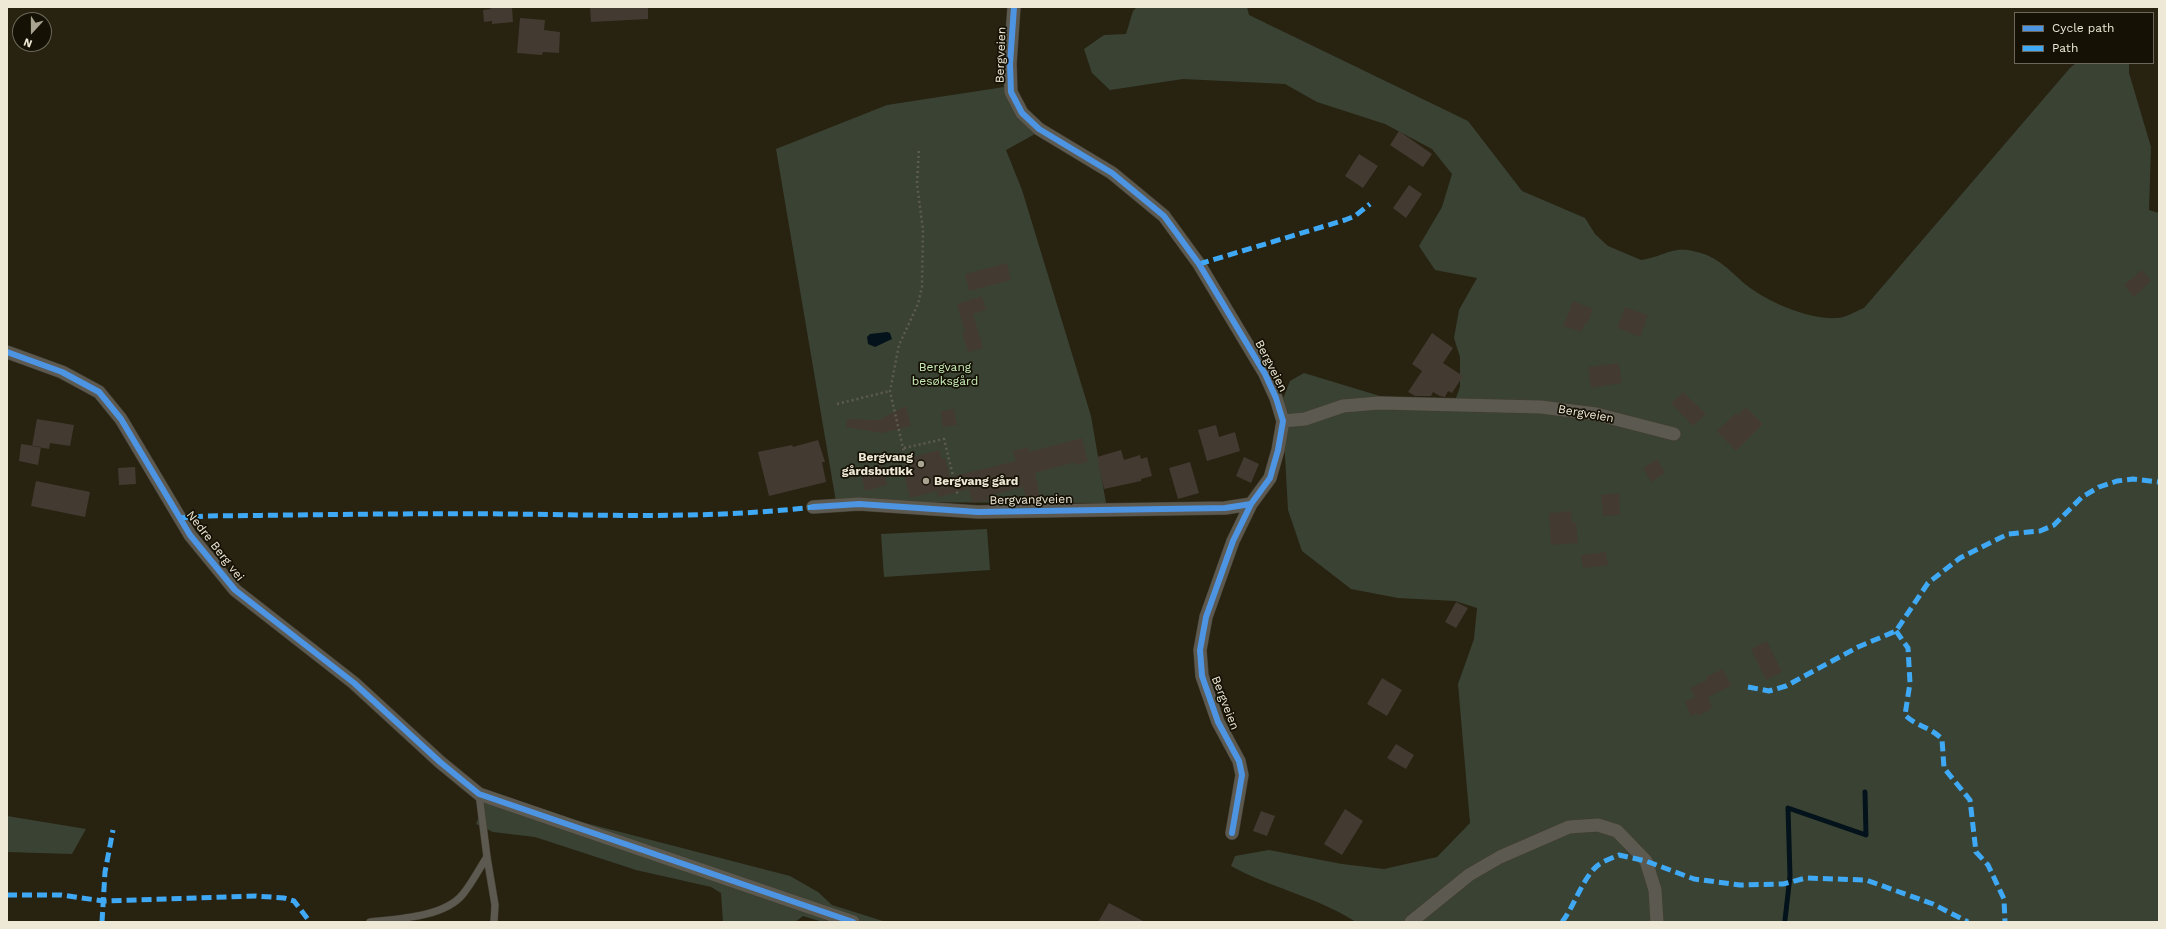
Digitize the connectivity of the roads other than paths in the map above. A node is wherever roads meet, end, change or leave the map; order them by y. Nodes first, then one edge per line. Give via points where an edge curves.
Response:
1 (1014, 7) edge
2 (7, 352) edge
3 (1282, 421) junction
4 (1674, 434) dead end
5 (1251, 504) junction
6 (813, 507) dead end
7 (479, 794) junction
8 (1232, 834) dead end
9 (487, 857) junction
10 (370, 922) edge
11 (494, 922) edge
12 (853, 922) edge
13 (1411, 922) edge
14 (1657, 922) edge

1 - 3 street, Bergveien via 1011,92 1022,113 1039,129 1112,173 1164,216 1199,264 1265,374 1276,398
2 - 7 street, Nedre Berg vei via 62,372 99,392 121,419 190,535 235,590 354,683
3 - 4 street, Bergveien via 1305,419 1344,406 1379,403 1541,406 1596,414
3 - 5 street, Bergveien via 1278,450 1270,478
5 - 6 street, Bergvangveien via 1225,508 960,511 858,504
5 - 8 street, Bergveien via 1233,541 1206,617 1200,650 1202,676 1218,722 1239,761 1242,775
7 - 9 lane
7 - 12 street
9 - 10 lane via 463,895 451,905 436,912
9 - 11 lane via 495,905
13 - 14 street via 1469,875 1500,857 1570,827 1598,825 1617,832 1646,861 1655,890

